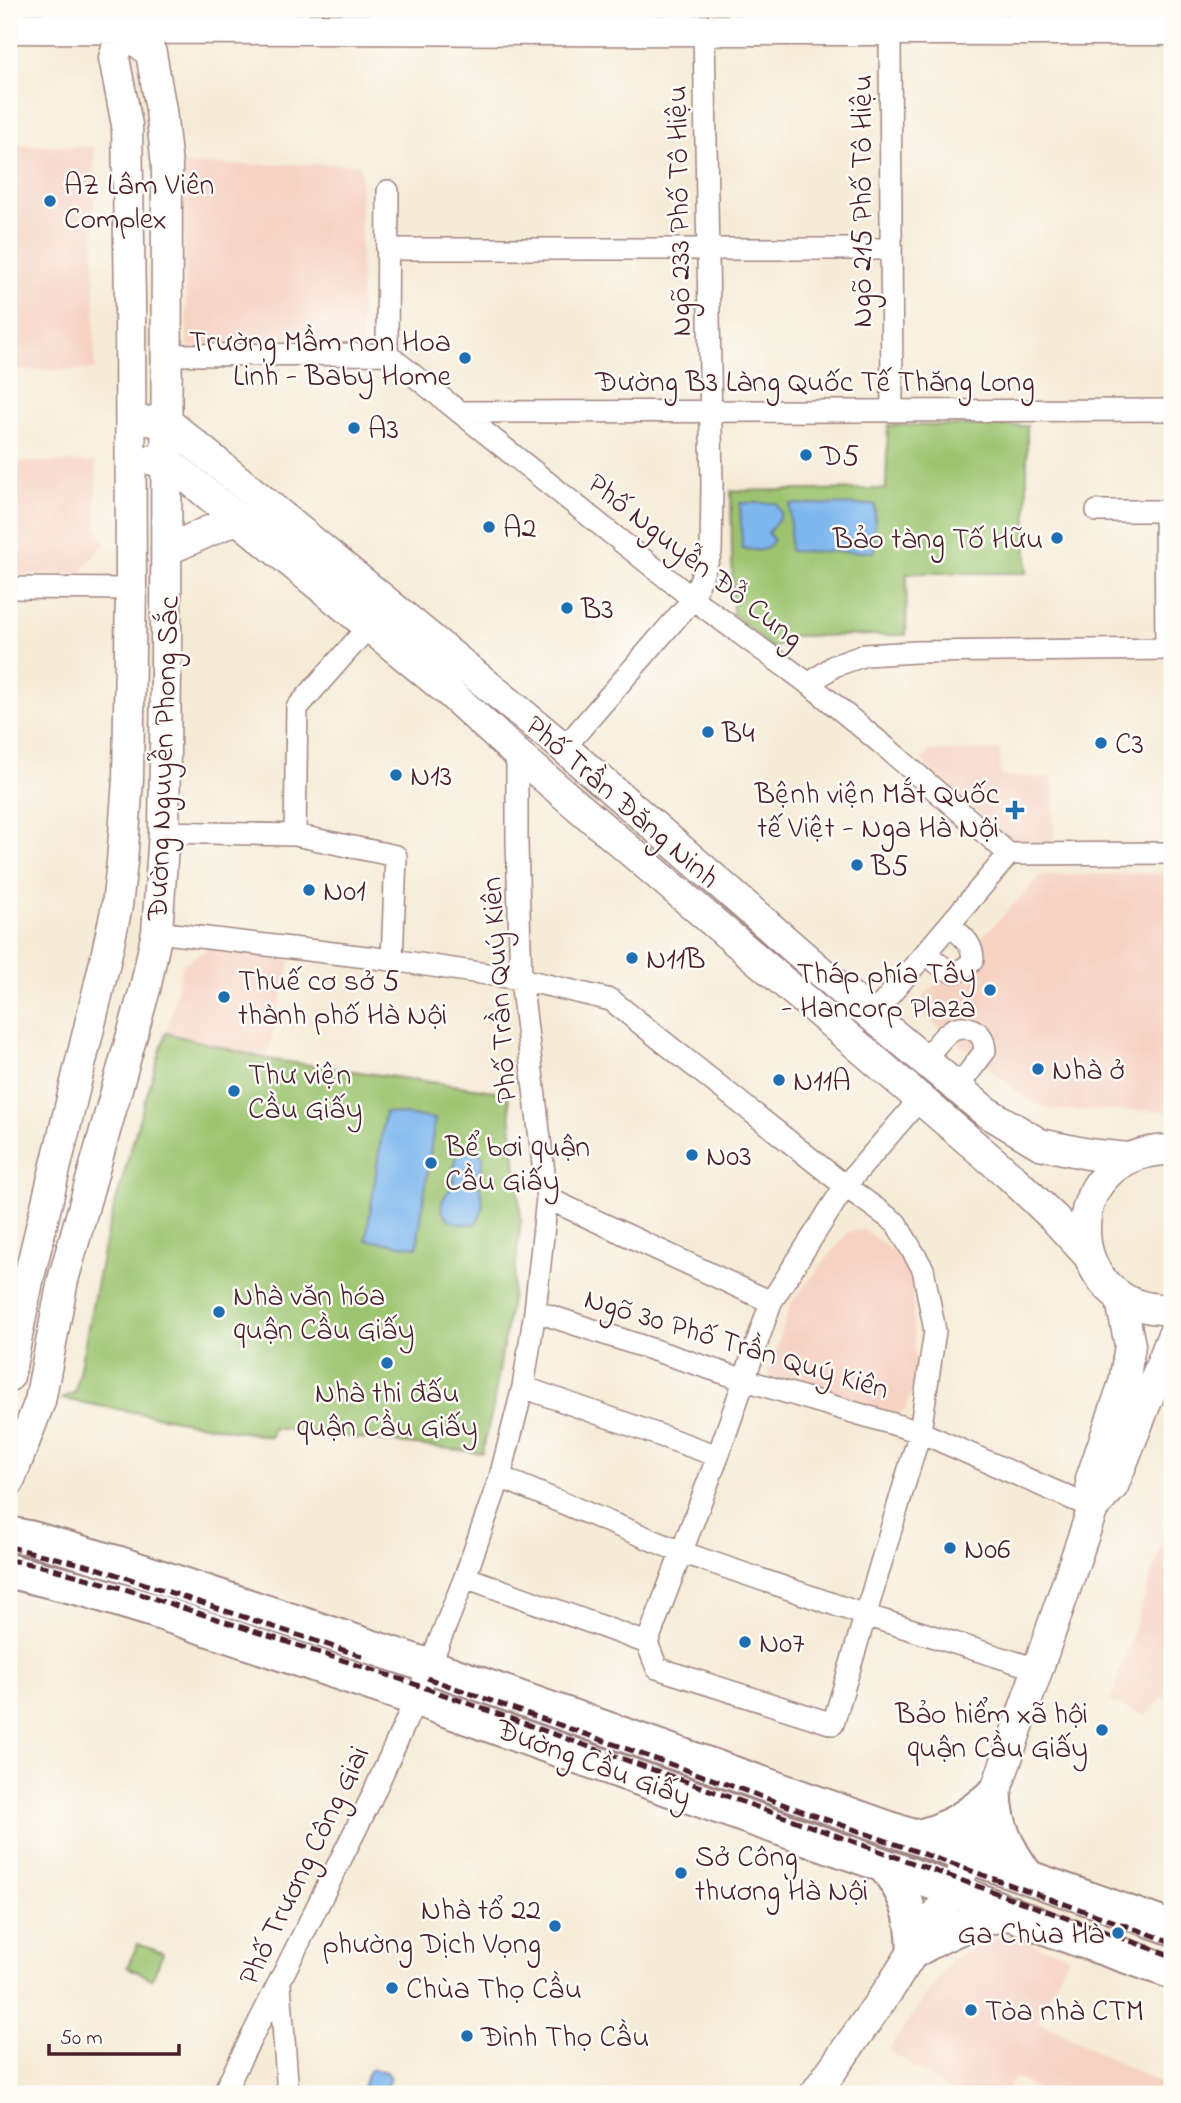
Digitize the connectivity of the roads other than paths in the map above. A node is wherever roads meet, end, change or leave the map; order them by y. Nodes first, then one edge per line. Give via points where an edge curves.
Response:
1 (240, 18) edge
2 (120, 19) edge
3 (496, 19) edge
4 (990, 20) edge
5 (9, 28) edge
6 (705, 30) junction
7 (1172, 30) edge
8 (890, 33) junction
9 (164, 135) junction
10 (128, 137) junction
11 (388, 191) dead end
12 (387, 249) junction
13 (708, 249) junction
14 (891, 249) junction
15 (387, 354) junction
16 (167, 355) junction
17 (1172, 410) edge
18 (892, 411) junction
19 (459, 412) junction
20 (711, 412) junction
21 (130, 421) junction
22 (166, 421) junction
23 (166, 460) junction
24 (131, 461) junction
25 (1097, 511) dead end
26 (238, 518) junction
27 (167, 550) junction
28 (9, 588) edge
29 (131, 589) junction
30 (693, 599) junction
31 (369, 626) junction
32 (1169, 649) edge
33 (469, 670) junction
34 (808, 684) junction
35 (450, 693) junction
36 (564, 748) junction
37 (517, 754) junction
38 (653, 827) junction
39 (164, 832) junction
40 (295, 835) junction
41 (632, 850) junction
42 (1172, 853) edge
43 (1009, 855) junction
44 (950, 925) junction
45 (157, 932) junction
46 (926, 953) junction
47 (391, 960) junction
48 (522, 978) junction
49 (872, 1016) junction
50 (924, 1060) junction
51 (957, 1088) junction
52 (920, 1099) junction
53 (65, 1128) junction
54 (103, 1138) junction
55 (1172, 1150) edge
56 (1128, 1158) junction
57 (845, 1186) junction
58 (547, 1198) junction
59 (1089, 1256) junction
60 (1120, 1296) junction
61 (771, 1302) junction
62 (1172, 1309) edge
63 (535, 1311) junction
64 (1172, 1337) edge
65 (9, 1376) edge
66 (746, 1380) junction
67 (523, 1387) junction
68 (920, 1432) junction
69 (718, 1456) junction
70 (500, 1477) junction
71 (9, 1482) edge
72 (1093, 1508) junction
73 (9, 1534) edge
74 (681, 1552) junction
75 (9, 1572) edge
76 (465, 1577) junction
77 (168, 1578) junction
78 (155, 1611) junction
79 (865, 1615) junction
80 (647, 1643) junction
81 (429, 1666) junction
82 (1037, 1669) junction
83 (416, 1699) junction
84 (995, 1793) junction
85 (914, 1837) junction
86 (971, 1855) junction
87 (884, 1866) junction
88 (1027, 1876) junction
89 (953, 1890) junction
90 (1011, 1913) junction
91 (1172, 1928) edge
92 (914, 1951) junction
93 (1172, 1972) edge
94 (280, 1982) junction
95 (223, 2094) edge
96 (288, 2094) edge
97 (815, 2094) edge

1 - 2 main road
1 - 3 main road
2 - 5 main road
2 - 9 main road, Đường Nguyễn Phong Sắc via 151,53
2 - 10 main road, Đường Nguyễn Phong Sắc via 114,58
3 - 6 main road
4 - 7 main road
4 - 8 main road
6 - 8 main road
6 - 13 street, Ngõ 233 Phố Tô Hiệu
8 - 14 street, Ngõ 215 Phố Tô Hiệu
9 - 10 main road
9 - 16 main road, Đường Nguyễn Phong Sắc
10 - 21 main road, Đường Nguyễn Phong Sắc
11 - 12 street
12 - 13 street
12 - 15 street
13 - 14 street
13 - 20 street, Ngõ 233 Phố Tô Hiệu
14 - 18 street, Ngõ 215 Phố Tô Hiệu
15 - 16 street
15 - 19 street, Phố Nguyễn Đỗ Cung
16 - 22 main road, Đường Nguyễn Phong Sắc
17 - 18 street, Đường B3 Làng Quốc Tế Thăng Long
18 - 20 street, Đường B3 Làng Quốc Tế Thăng Long
19 - 20 street, Đường B3 Làng Quốc Tế Thăng Long
19 - 30 street, Phố Nguyễn Đỗ Cung
20 - 30 street, Ngõ 233 Phố Tô Hiệu via 711,552
21 - 22 main road
21 - 24 main road, Đường Nguyễn Phong Sắc
22 - 23 main road, Đường Nguyễn Phong Sắc
22 - 33 main road, Phố Trần Đăng Ninh
23 - 24 main road
23 - 26 main road, Phố Trần Đăng Ninh
23 - 27 main road, Đường Nguyễn Phong Sắc
24 - 29 main road, Đường Nguyễn Phong Sắc
25 - 32 street via 1166,511
26 - 27 main road
26 - 31 main road, Phố Trần Đăng Ninh
27 - 39 main road, Đường Nguyễn Phong Sắc
28 - 29 street
29 - 53 main road, Đường Nguyễn Phong Sắc via 128,779 117,906
30 - 34 street, Phố Nguyễn Đỗ Cung
30 - 36 street, Ngõ 233 Phố Tô Hiệu
31 - 35 main road, Phố Trần Đăng Ninh
31 - 40 street via 297,708
32 - 34 street via 865,655 834,666
33 - 35 main road
33 - 36 main road, Phố Trần Đăng Ninh
34 - 43 street, Phố Nguyễn Đỗ Cung
35 - 37 main road, Phố Trần Đăng Ninh
36 - 38 main road, Phố Trần Đăng Ninh
37 - 41 main road, Phố Trần Đăng Ninh
37 - 48 street, Phố Trần Quý Kiên
38 - 41 main road
38 - 49 main road, Phố Trần Đăng Ninh
39 - 40 street
39 - 45 main road, Đường Nguyễn Phong Sắc
40 - 47 street via 396,856
41 - 52 main road, Phố Trần Đăng Ninh
42 - 43 street
43 - 44 street
44 - 46 street
44 - 46 street via 973,950 966,969 949,971
45 - 47 street
45 - 54 main road, Đường Nguyễn Phong Sắc
46 - 49 street
47 - 48 street
48 - 57 street via 611,1000
48 - 58 street, Phố Trần Quý Kiên
49 - 50 main road, Phố Trần Đăng Ninh
50 - 51 main road, Phố Trần Đăng Ninh
50 - 51 street via 952,1028 964,1025 978,1031 985,1051
51 - 56 main road, Phố Trần Đăng Ninh via 1040,1144
52 - 57 street
52 - 59 main road, Phố Trần Đăng Ninh via 1020,1185
53 - 54 main road
53 - 65 main road, Đường Nguyễn Phong Sắc
54 - 71 main road, Đường Nguyễn Phong Sắc via 64,1280 40,1401
55 - 56 main road via 1152,1150
56 - 59 main road via 1109,1171 1090,1199 1085,1216
57 - 61 street
57 - 68 street via 896,1223 923,1269 935,1331
58 - 61 street
58 - 63 street, Phố Trần Quý Kiên
59 - 60 main road, Phố Trần Đăng Ninh via 1097,1273
60 - 62 main road via 1149,1308
60 - 72 main road via 1130,1345 1124,1382 1091,1479
61 - 66 street
63 - 66 street, Ngõ 30 Phố Trần Quý Kiên
63 - 67 street, Phố Trần Quý Kiên
64 - 72 main road via 1113,1486
66 - 68 street, Ngõ 30 Phố Trần Quý Kiên
66 - 69 street
67 - 69 street
67 - 70 street, Phố Trần Quý Kiên
68 - 72 street, Ngõ 30 Phố Trần Quý Kiên
68 - 79 street
69 - 74 street
70 - 74 street
70 - 76 street, Phố Trần Quý Kiên
72 - 82 main road
73 - 77 main road, Đường Cầu Giấy
74 - 79 street
74 - 80 street
75 - 78 main road, Đường Cầu Giấy
76 - 80 street
76 - 81 street, Phố Trần Quý Kiên
77 - 78 main road
77 - 81 main road, Đường Cầu Giấy
78 - 83 main road, Đường Cầu Giấy
79 - 80 street via 832,1724 657,1668
79 - 82 street
81 - 83 street, Phố Trương Công Giai
81 - 85 main road, Đường Cầu Giấy
82 - 84 main road
83 - 87 main road, Đường Cầu Giấy
83 - 94 street, Phố Trương Công Giai
84 - 85 main road via 947,1828
84 - 86 main road
84 - 88 main road via 998,1824
85 - 86 main road, Đường Cầu Giấy
86 - 88 main road, Đường Cầu Giấy
86 - 89 main road
87 - 89 main road, Đường Cầu Giấy
87 - 92 main road via 909,1908
88 - 91 main road, Đường Cầu Giấy
89 - 90 main road, Đường Cầu Giấy
89 - 92 main road
90 - 92 main road via 988,1917
90 - 93 main road, Đường Cầu Giấy
92 - 97 main road
94 - 95 street, Phố Trương Công Giai
94 - 96 street

